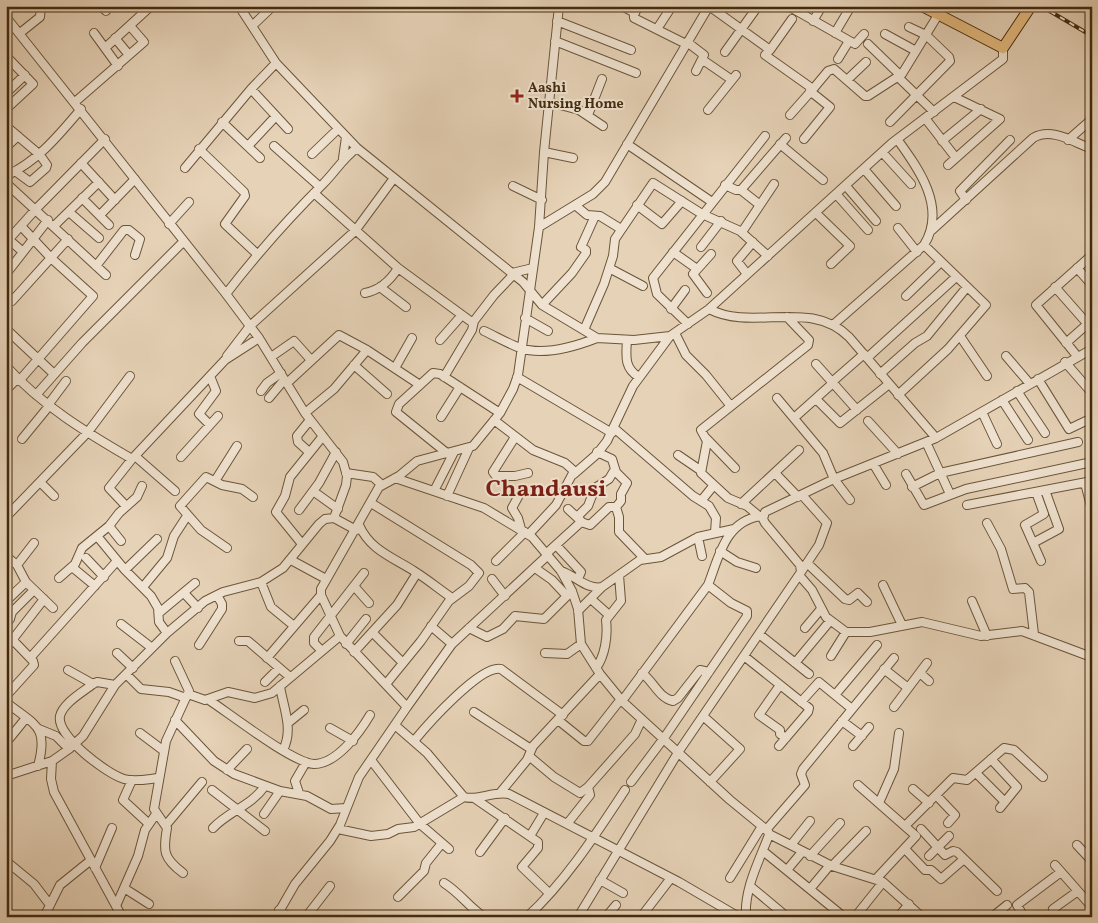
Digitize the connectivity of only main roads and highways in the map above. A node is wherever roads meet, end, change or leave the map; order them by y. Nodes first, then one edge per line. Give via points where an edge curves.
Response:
1 (922, 6) edge
2 (1031, 6) edge

1 - 2 main road via 1003,48

